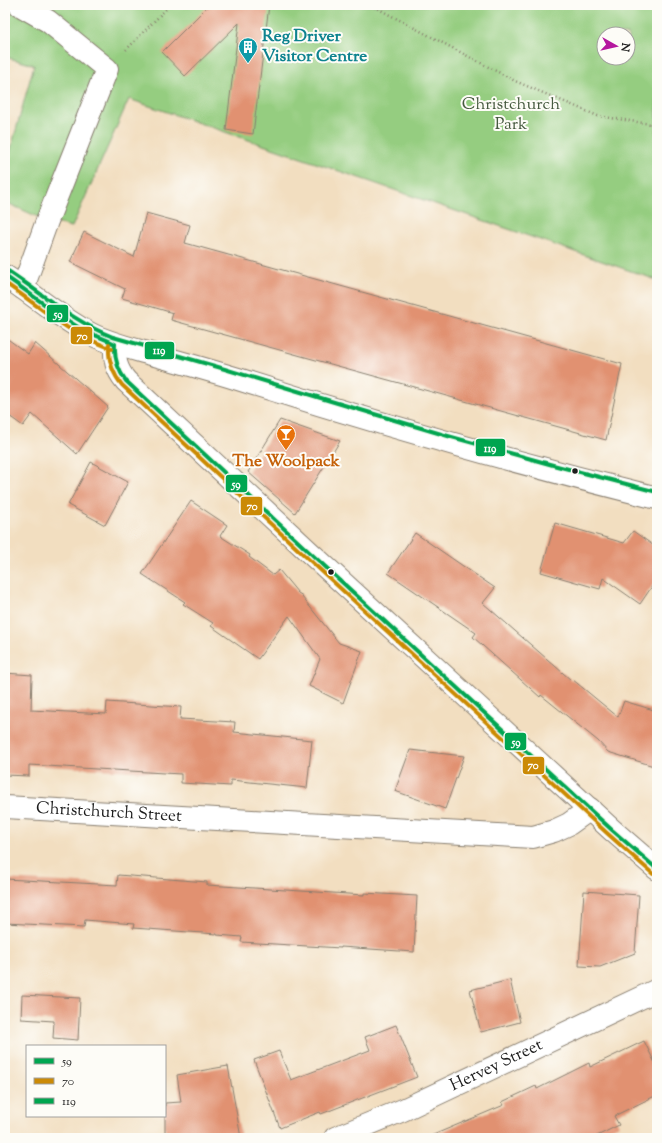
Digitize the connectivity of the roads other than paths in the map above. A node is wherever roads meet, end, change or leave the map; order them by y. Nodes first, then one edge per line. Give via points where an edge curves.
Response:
1 (20, 5) edge
2 (5, 276) edge
3 (23, 288) junction
4 (115, 344) junction
5 (657, 498) edge
6 (5, 807) edge
7 (590, 809) junction
8 (656, 866) edge
9 (657, 990) edge
10 (335, 1138) edge

1 - 3 street via 48,21 107,69
2 - 3 street
3 - 4 street via 89,333
4 - 5 street via 236,378 326,407
4 - 7 street via 116,364 126,381
6 - 7 street, Christchurch Street via 533,837 569,824
7 - 8 street
9 - 10 street, Hervey Street via 402,1110

